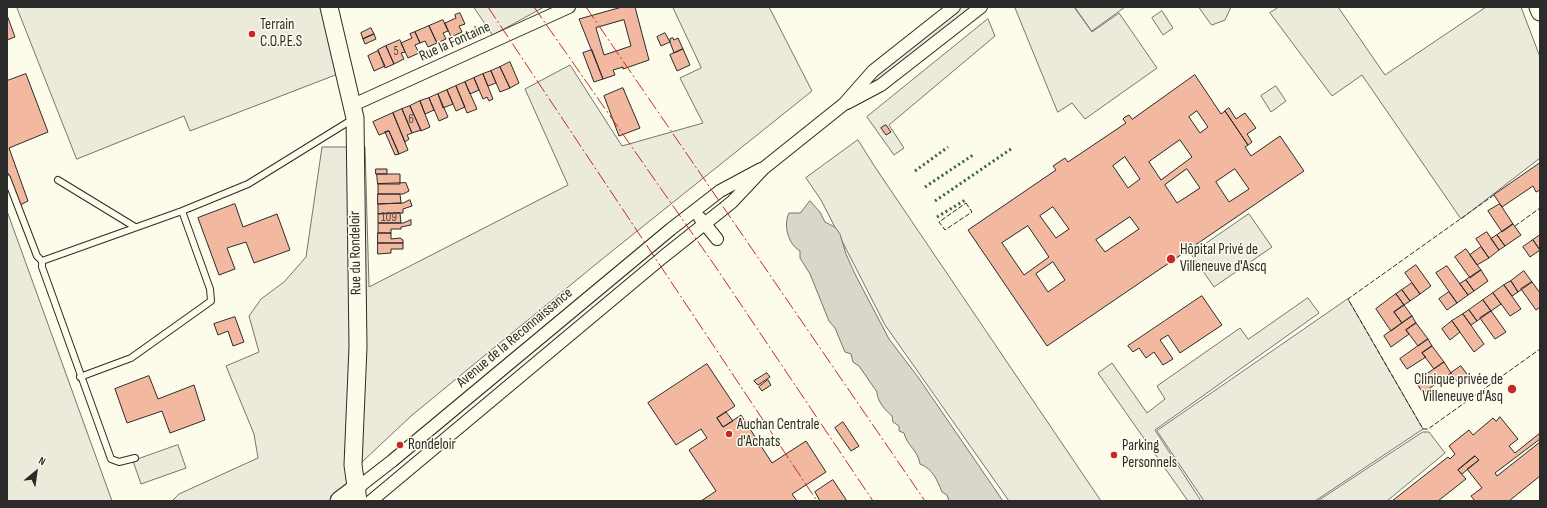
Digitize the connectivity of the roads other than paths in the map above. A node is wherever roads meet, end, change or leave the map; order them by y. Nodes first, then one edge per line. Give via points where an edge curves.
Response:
1 (329, 7) edge
2 (569, 7) edge
3 (954, 7) edge
4 (981, 7) edge
5 (1538, 7) edge
6 (1540, 12) edge
7 (844, 104) junction
8 (354, 112) junction
9 (764, 168) junction
10 (7, 178) edge
11 (58, 180) dead end
12 (182, 211) junction
13 (694, 211) junction
14 (704, 224) junction
15 (135, 227) junction
16 (717, 239) dead end
17 (42, 261) junction
18 (80, 377) junction
19 (135, 458) dead end
20 (357, 495) edge
21 (340, 501) edge
22 (371, 501) edge

1 - 8 street, Rue du Rondeloir
2 - 8 street, Rue la Fontaine
3 - 7 street, Avenue de la Reconnaissance via 873,71
4 - 7 street, Avenue de la Reconnaissance via 881,86
5 - 6 street
7 - 9 street, Avenue de la Reconnaissance
8 - 12 lane via 248,184
8 - 20 street, Rue du Rondeloir via 358,347 353,465
9 - 13 street, Avenue de la Reconnaissance via 731,184
9 - 14 street, Avenue de la Reconnaissance via 742,194
10 - 17 lane via 37,256
11 - 15 lane
12 - 15 lane
12 - 18 lane via 210,289 211,301 131,358
13 - 14 street
13 - 20 street, Avenue de la Reconnaissance via 392,461
14 - 16 street
14 - 22 street, Avenue de la Reconnaissance
15 - 17 lane
17 - 18 lane
18 - 19 lane via 111,459 119,462
20 - 21 main road

